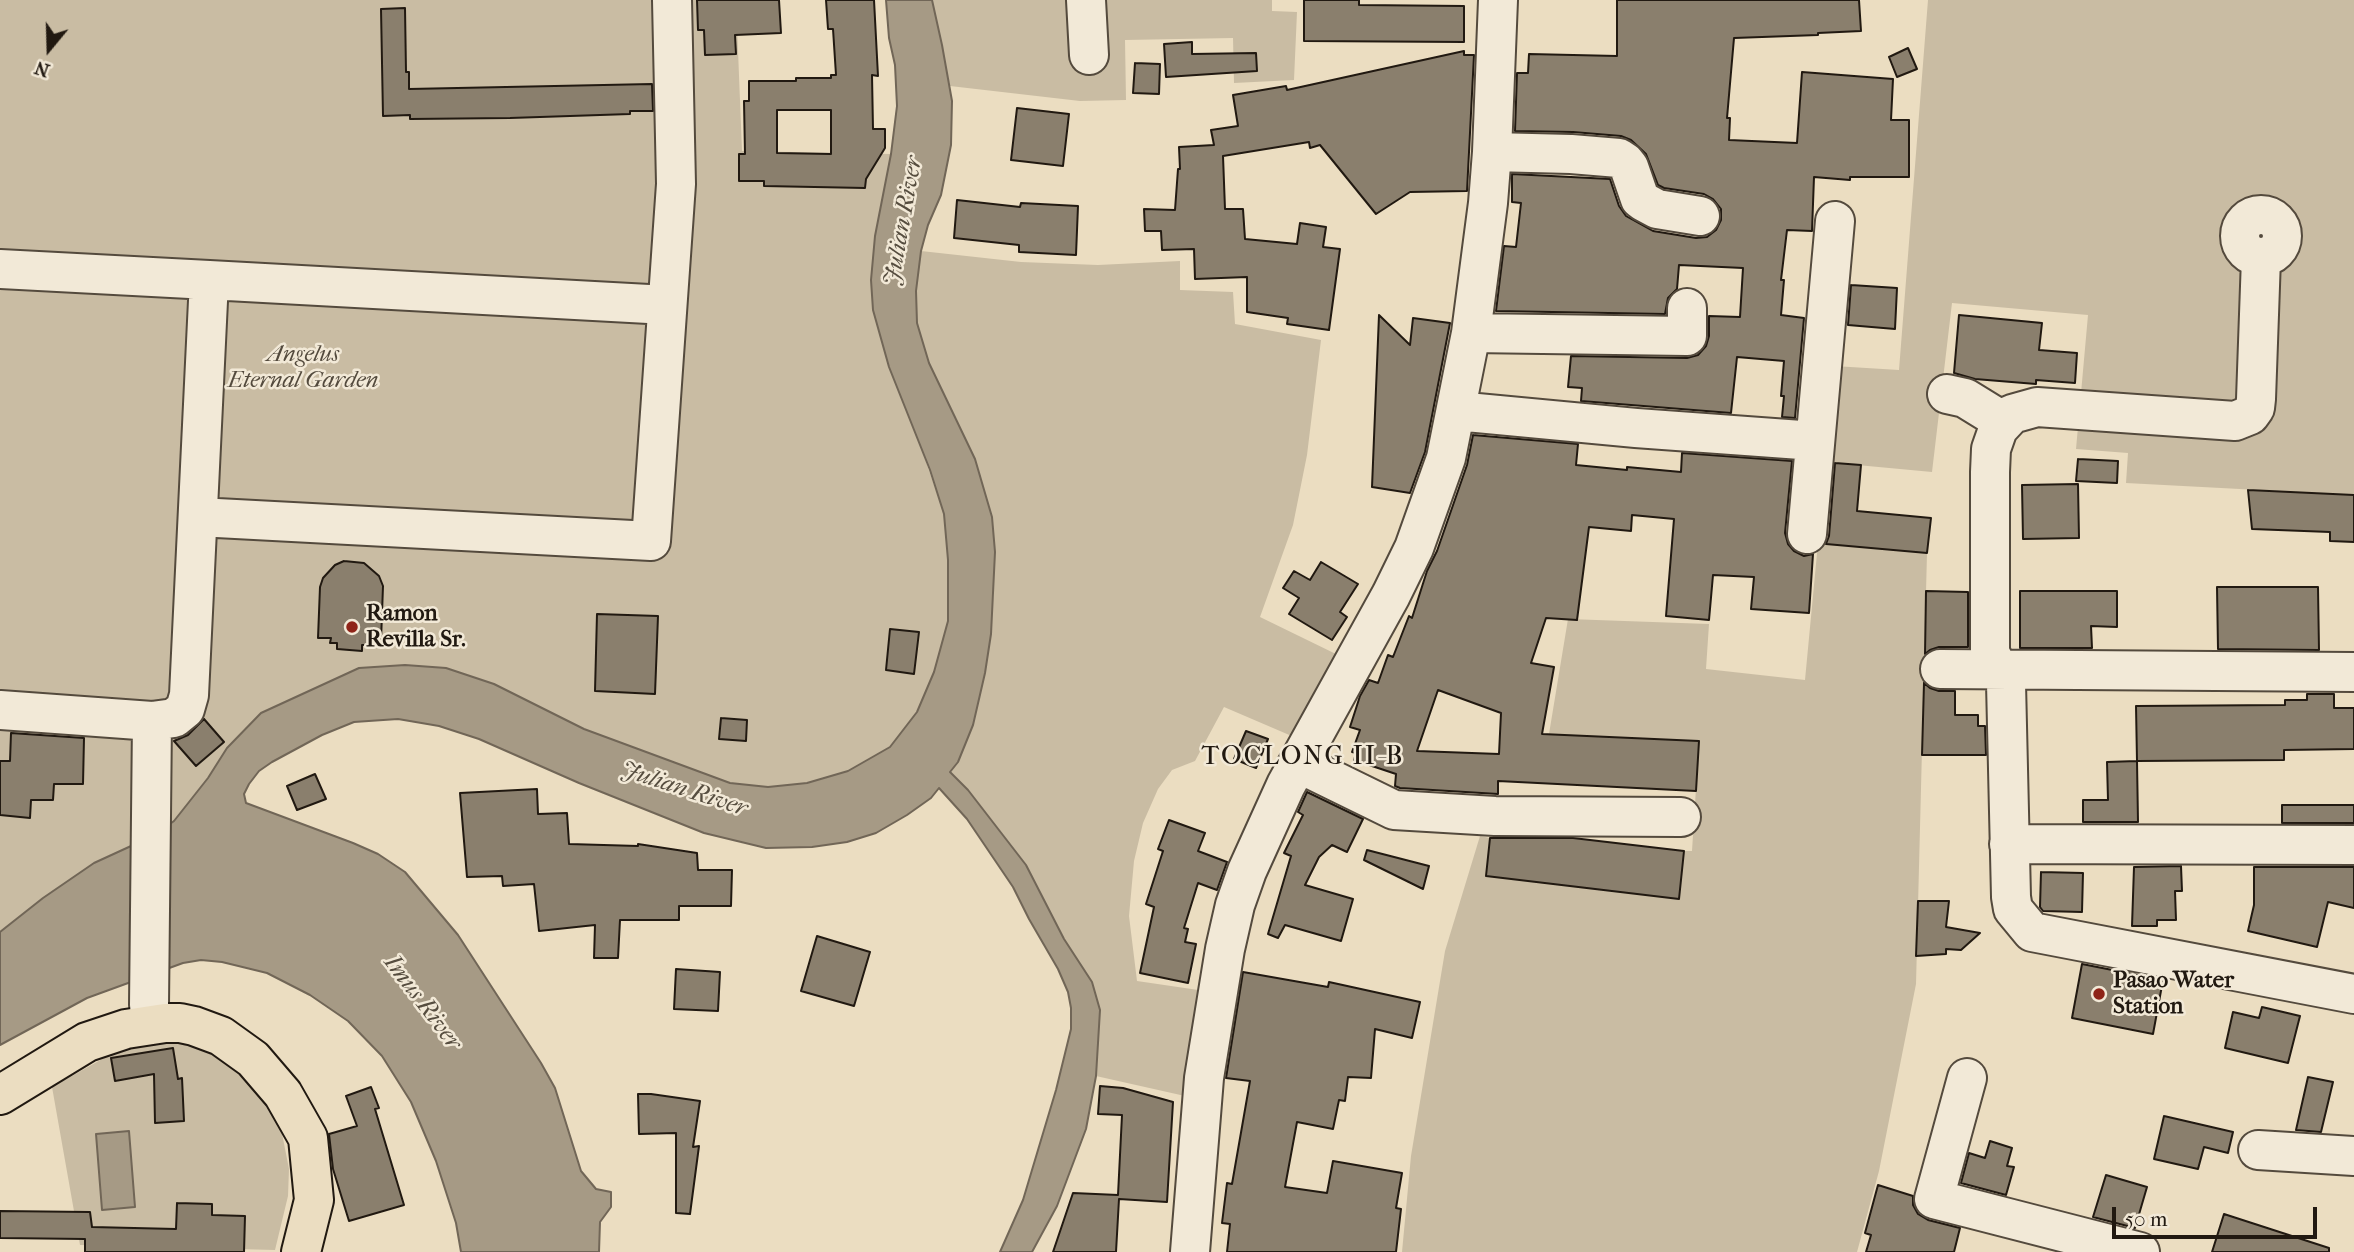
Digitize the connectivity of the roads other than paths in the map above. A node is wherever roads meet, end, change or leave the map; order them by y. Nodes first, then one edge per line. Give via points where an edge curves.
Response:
1 (672, 0) edge
2 (1086, 0) edge
3 (1498, 0) edge
4 (1089, 55) dead end
5 (1492, 152) junction
6 (1700, 216) dead end
7 (1835, 221) dead end
8 (2261, 258) dead end
9 (0, 269) edge
10 (209, 281) junction
11 (667, 305) junction
12 (1687, 308) dead end
13 (1471, 333) junction
14 (1947, 394) dead end
15 (1456, 411) junction
16 (2004, 422) junction
17 (1815, 441) junction
18 (198, 517) junction
19 (1807, 534) dead end
20 (1940, 669) dead end
21 (1996, 669) junction
22 (2354, 672) edge
23 (0, 710) edge
24 (152, 721) junction
25 (1298, 763) junction
26 (1681, 817) dead end
27 (2010, 844) junction
28 (2354, 845) edge
29 (2354, 994) edge
30 (149, 1005) dead end
31 (1967, 1078) dead end
32 (0, 1095) edge
33 (2258, 1150) dead end
34 (2354, 1156) edge
35 (300, 1252) edge
36 (1190, 1252) edge
37 (2140, 1252) edge

1 - 11 street via 677,151
2 - 4 street
3 - 5 street
5 - 6 street via 1619,158 1629,167 1644,202
5 - 13 street
7 - 17 street
8 - 16 street via 2256,399 2250,415 2235,421 2037,407 2012,414
9 - 10 street
10 - 11 street
10 - 18 street
11 - 18 street via 651,541
12 - 13 street via 1687,336
13 - 15 street
14 - 16 street via 1965,398
15 - 17 street
15 - 25 street via 1446,458 1414,548
16 - 21 street via 1991,449 1990,472 1990,653
17 - 19 street
18 - 24 street via 189,695 180,714
20 - 21 street
21 - 22 street
21 - 27 street via 2006,683
23 - 24 street
24 - 30 street
25 - 26 street via 1394,810 1495,816
25 - 36 street via 1247,871 1225,949 1204,1079
27 - 28 street
27 - 29 street via 2013,909 2032,932
31 - 37 street via 1934,1199
32 - 35 main road via 87,1042 126,1029 180,1023 221,1036 253,1059 283,1094 308,1138 314,1200
33 - 34 street

